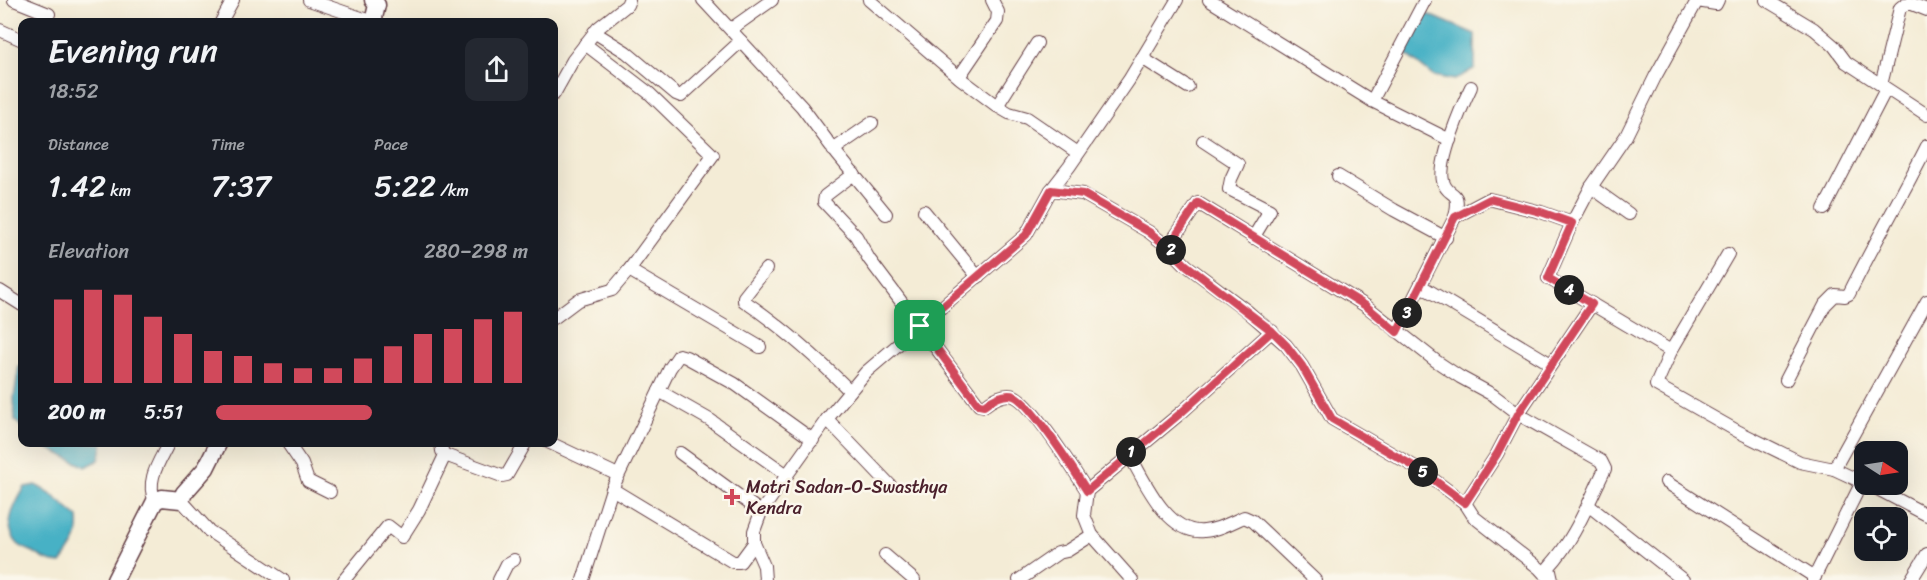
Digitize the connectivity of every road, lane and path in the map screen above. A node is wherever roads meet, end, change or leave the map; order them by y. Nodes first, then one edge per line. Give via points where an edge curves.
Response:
1 (14, 0) edge
2 (233, 0) edge
3 (309, 0) edge
4 (373, 0) edge
5 (629, 0) edge
6 (703, 0) edge
7 (772, 0) edge
8 (869, 0) edge
9 (992, 0) edge
10 (1177, 0) edge
11 (1209, 0) edge
12 (1425, 0) edge
13 (1718, 0) edge
14 (1766, 0) edge
15 (1689, 3) edge
16 (1927, 10) edge
17 (49, 14) dead end
18 (223, 18) edge
19 (361, 18) edge
20 (374, 18) edge
21 (731, 29) junction
22 (0, 30) edge
23 (18, 38) edge
24 (590, 38) junction
25 (741, 41) junction
26 (1037, 43) dead end
27 (1142, 58) junction
28 (959, 77) junction
29 (558, 87) edge
30 (1188, 87) dead end
31 (1471, 87) dead end
32 (1883, 87) junction
33 (1372, 101) junction
34 (997, 106) junction
35 (1927, 115) edge
36 (872, 123) dead end
37 (1450, 140) junction
38 (1203, 141) dead end
39 (1927, 146) edge
40 (833, 150) junction
41 (1078, 153) junction
42 (854, 174) junction
43 (1338, 176) dead end
44 (1591, 187) junction
45 (1051, 190) junction
46 (1824, 208) dead end
47 (924, 211) dead end
48 (886, 214) dead end
49 (1629, 214) dead end
50 (1455, 217) junction
51 (1572, 223) junction
52 (1253, 238) junction
53 (1446, 238) junction
54 (1168, 247) junction
55 (1728, 254) dead end
56 (766, 269) dead end
57 (629, 270) junction
58 (978, 277) junction
59 (1421, 286) junction
60 (0, 291) edge
61 (1927, 301) edge
62 (18, 302) edge
63 (1592, 304) junction
64 (558, 315) edge
65 (920, 326) junction
66 (1272, 331) junction
67 (1397, 332) junction
68 (760, 347) dead end
69 (1671, 351) junction
70 (1551, 364) junction
71 (1786, 380) dead end
72 (850, 391) junction
73 (659, 392) junction
74 (1518, 414) junction
75 (827, 418) junction
76 (813, 440) junction
77 (167, 447) edge
78 (216, 447) edge
79 (290, 447) edge
80 (442, 447) edge
81 (523, 447) edge
82 (558, 447) edge
83 (680, 453) dead end
84 (1129, 454) junction
85 (445, 455) junction
86 (1834, 469) junction
87 (618, 475) junction
88 (787, 475) junction
89 (1854, 478) edge
90 (1666, 482) dead end
91 (890, 485) dead end
92 (612, 489) junction
93 (1087, 491) junction
94 (330, 492) dead end
95 (1859, 495) edge
96 (1888, 495) edge
97 (155, 501) junction
98 (181, 501) junction
99 (1465, 503) junction
100 (1588, 505) junction
101 (761, 512) junction
102 (1927, 515) edge
103 (1092, 535) junction
104 (754, 543) junction
105 (1927, 554) edge
106 (885, 555) dead end
107 (514, 560) dead end
108 (1814, 578) edge
109 (115, 580) edge
110 (283, 580) edge
111 (344, 580) edge
112 (499, 580) edge
113 (583, 580) edge
114 (765, 580) edge
115 (914, 580) edge
116 (1019, 580) edge
117 (1132, 580) edge
118 (1316, 580) edge
119 (1551, 580) edge
120 (1683, 580) edge
121 (1911, 580) edge

1 - 17 street
2 - 18 street
3 - 19 street
4 - 20 street via 377,5
5 - 24 street
6 - 21 street
7 - 21 street
8 - 28 street
9 - 28 street via 998,12 997,21
10 - 27 street
11 - 33 street
12 - 33 street
13 - 15 street via 1716,4
14 - 32 street via 1814,29 1846,62
15 - 44 street via 1626,136
16 - 32 street via 1911,4 1899,8
21 - 25 street
22 - 23 street
24 - 25 street via 626,52 681,96
24 - 29 street
24 - 57 street via 713,155
25 - 40 street via 802,107
26 - 34 street
27 - 30 street
27 - 41 street
28 - 34 street
31 - 37 street
32 - 35 street
32 - 46 street
33 - 37 street
34 - 41 street via 1027,118
36 - 40 street
37 - 50 street via 1443,181 1457,198
38 - 52 street via 1238,164 1229,189 1270,210
39 - 71 street via 1849,294 1835,296 1825,305
40 - 42 street
41 - 45 street
42 - 48 street
42 - 65 street via 825,196 824,202 856,236
43 - 53 street
44 - 49 street
44 - 51 street
45 - 54 street via 1083,194
45 - 58 street via 1026,235
47 - 58 street
50 - 51 street via 1490,199
50 - 53 street
51 - 63 street via 1548,278
52 - 54 street via 1198,203
52 - 67 street via 1366,306
53 - 59 street
54 - 66 street
55 - 69 street
56 - 72 street via 744,301 781,327
57 - 64 street via 612,290 578,300
57 - 68 street
58 - 65 street
59 - 67 street
59 - 70 street
60 - 62 street
61 - 86 street
63 - 69 street
63 - 70 street
65 - 72 street via 866,372
65 - 93 street via 979,405 1012,395 1021,401
66 - 84 street
66 - 99 street via 1302,366 1332,419 1422,471
67 - 74 street
69 - 86 street via 1656,385 1763,445 1800,462
70 - 74 street
72 - 75 street
73 - 76 street via 670,368 682,355 735,384
73 - 87 street
73 - 88 street via 710,420
74 - 99 street
74 - 100 street via 1601,461 1605,469
75 - 76 street
75 - 91 street
76 - 88 street
77 - 97 street via 150,486
78 - 98 street
79 - 94 street via 308,482
80 - 85 street
81 - 85 street via 507,475 502,476
82 - 87 street
83 - 101 street
84 - 93 street
84 - 118 street via 1160,506 1183,528 1219,528 1244,517
85 - 111 street via 402,537 388,526
86 - 89 street
87 - 92 street
88 - 101 street
90 - 108 street
92 - 104 street via 733,562 740,562
92 - 113 street
93 - 103 street via 1084,515
95 - 108 street
96 - 102 street
97 - 98 street
97 - 109 street
98 - 110 street via 209,531
99 - 119 street via 1474,517
100 - 119 street via 1549,567
100 - 120 street
101 - 104 street
103 - 116 street
103 - 117 street
104 - 114 street via 764,566
105 - 121 street
106 - 115 street
107 - 112 street via 507,564

